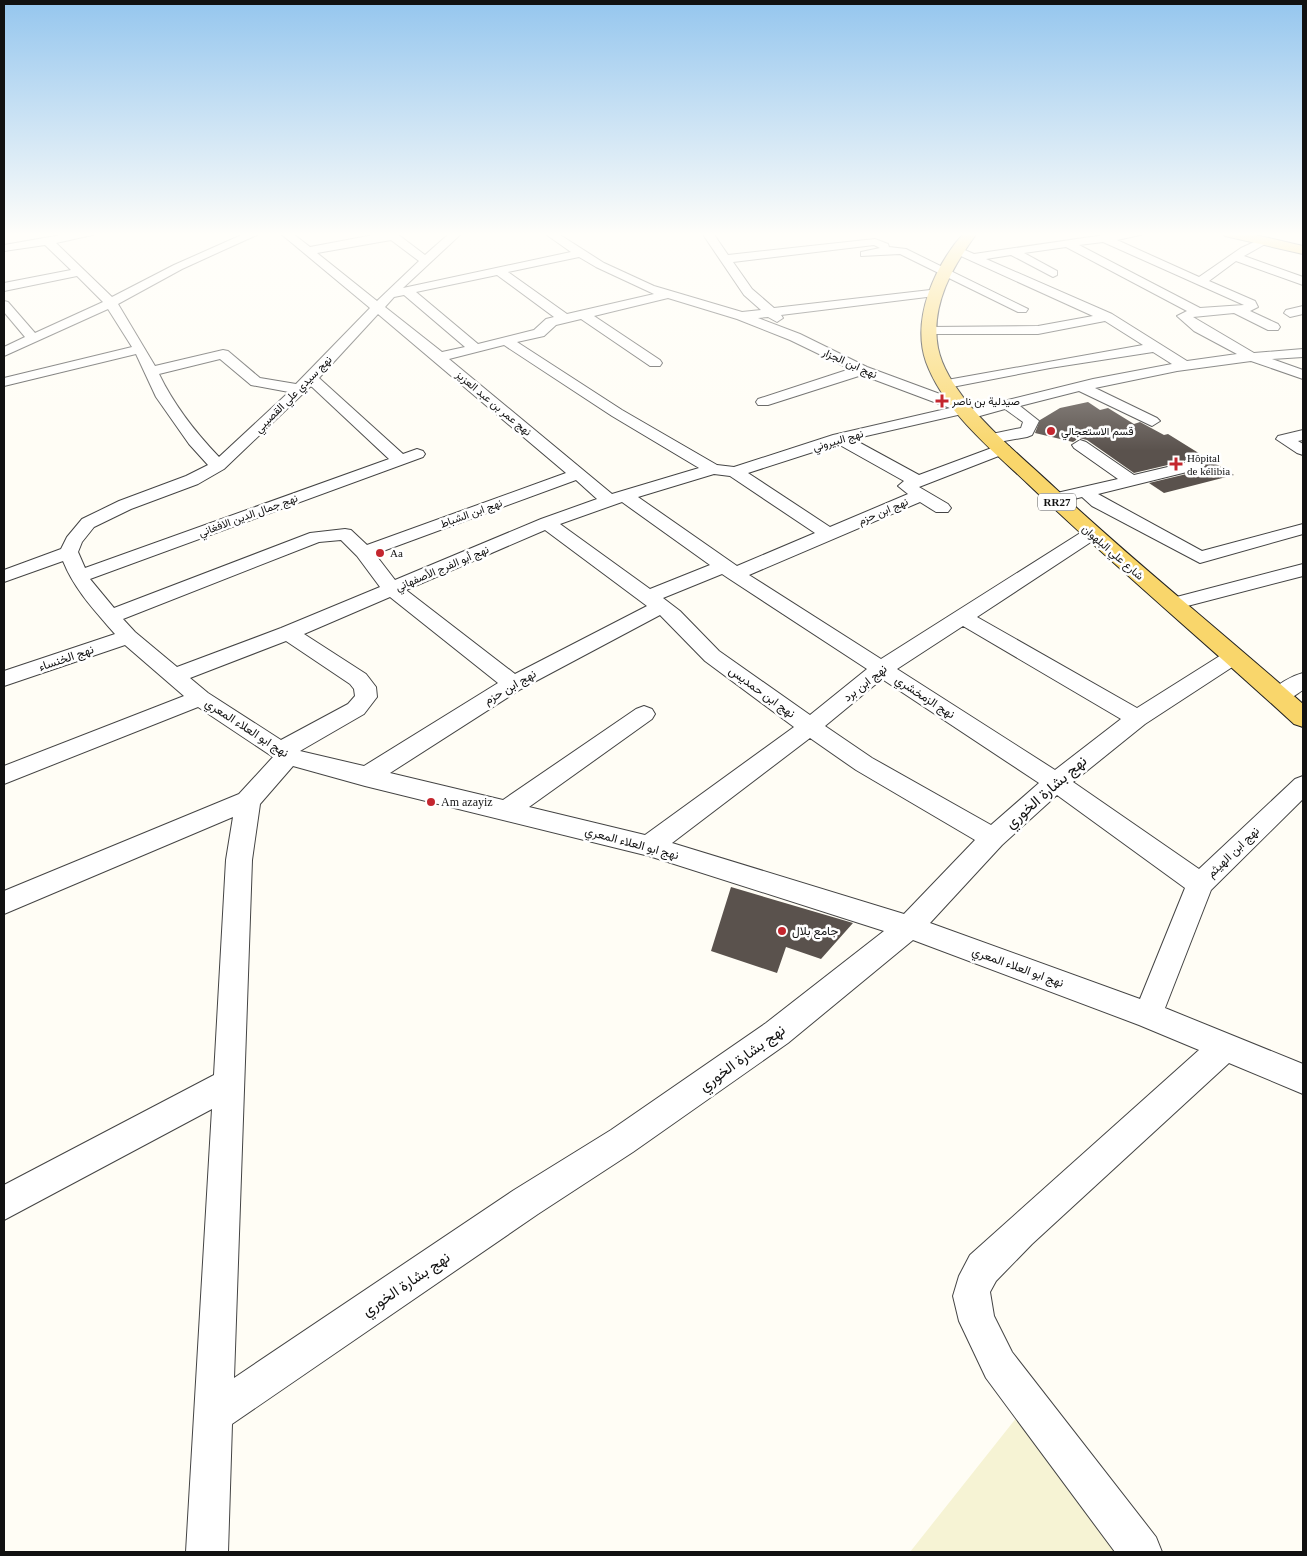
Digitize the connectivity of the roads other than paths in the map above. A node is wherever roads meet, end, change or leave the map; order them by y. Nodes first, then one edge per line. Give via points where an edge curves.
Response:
1 (4, 305) edge
2 (105, 306) edge
3 (113, 306) edge
4 (374, 306) edge
5 (379, 306) edge
6 (424, 306) edge
7 (547, 306) edge
8 (622, 306) edge
9 (704, 306) edge
10 (764, 306) edge
11 (817, 306) edge
12 (933, 306) edge
13 (1015, 306) edge
14 (1082, 306) edge
15 (1186, 306) edge
16 (1252, 306) edge
17 (377, 308) junction
18 (1022, 309) dead end
19 (1237, 310) junction
20 (771, 311) junction
21 (1198, 312) junction
22 (584, 315) junction
23 (742, 316) junction
24 (1107, 317) junction
25 (565, 319) junction
26 (1273, 327) dead end
27 (930, 331) junction
28 (33, 338) junction
29 (795, 338) junction
30 (506, 341) junction
31 (1157, 347) junction
32 (475, 348) junction
33 (140, 349) junction
34 (4, 352) edge
35 (1303, 352) edge
36 (1250, 356) junction
37 (439, 357) junction
38 (656, 363) dead end
39 (1185, 366) junction
40 (862, 370) junction
41 (152, 371) junction
42 (1303, 375) edge
43 (4, 382) edge
44 (306, 384) junction
45 (947, 384) junction
46 (1082, 387) junction
47 (1045, 394) junction
48 (763, 402) dead end
49 (1060, 403) dead end
50 (1008, 404) junction
51 (965, 410) junction
52 (1152, 421) dead end
53 (1303, 435) edge
54 (839, 438) junction
55 (998, 444) junction
56 (1080, 445) dead end
57 (1303, 450) edge
58 (417, 454) dead end
59 (400, 460) junction
60 (218, 466) junction
61 (1193, 466) dead end
62 (713, 470) junction
63 (735, 472) junction
64 (578, 474) junction
65 (1132, 481) junction
66 (919, 488) junction
67 (1086, 492) junction
68 (617, 497) junction
69 (1054, 498) junction
70 (942, 508) dead end
71 (547, 523) junction
72 (1303, 529) edge
73 (828, 534) junction
74 (1091, 534) junction
75 (69, 552) junction
76 (364, 552) junction
77 (730, 570) junction
78 (1303, 570) edge
79 (4, 576) edge
80 (79, 577) junction
81 (392, 589) junction
82 (654, 602) junction
83 (1172, 604) junction
84 (961, 616) junction
85 (110, 617) junction
86 (288, 633) junction
87 (128, 637) junction
88 (1233, 657) junction
89 (881, 669) junction
90 (174, 676) junction
91 (4, 679) edge
92 (1303, 680) edge
93 (513, 684) junction
94 (1278, 696) junction
95 (200, 698) junction
96 (644, 714) dead end
97 (1137, 718) junction
98 (1303, 718) edge
99 (810, 727) junction
100 (284, 754) junction
101 (4, 775) edge
102 (365, 776) junction
103 (1056, 782) junction
104 (1303, 785) edge
105 (248, 801) junction
106 (505, 811) junction
107 (993, 838) junction
108 (649, 846) junction
109 (1200, 884) junction
110 (4, 903) edge
111 (909, 927) junction
112 (1148, 1015) junction
113 (1224, 1047) junction
114 (1303, 1079) edge
115 (228, 1084) junction
116 (4, 1203) edge
117 (214, 1414) junction
118 (207, 1552) edge
119 (1141, 1552) edge

1 - 28 street
2 - 28 street
3 - 33 street
4 - 17 street, نهج عمر بن عبد العزيز
5 - 17 street, نهج سيدي علي القصيبي
6 - 32 street
7 - 25 street
8 - 22 street
9 - 23 street, نهج ابن الجزار
10 - 20 street
11 - 20 street
12 - 27 main road, شارع علي البلهوان / RR27
13 - 18 street
14 - 24 street
15 - 21 street
16 - 19 street
17 - 37 street, نهج عمر بن عبد العزيز
17 - 44 street, نهج سيدي علي القصيبي
19 - 21 street
19 - 26 street
20 - 23 street
20 - 29 street
21 - 36 street via 1183,316
22 - 25 street
22 - 38 street
23 - 29 street, نهج ابن الجزار
24 - 27 street via 1038,330
24 - 31 street
25 - 30 street via 548,324 539,333
27 - 45 main road, شارع علي البلهوان / RR27 via 933,361
28 - 34 street
29 - 40 street, نهج ابن الجزار
30 - 32 street
30 - 62 street
31 - 39 street
31 - 45 street
32 - 37 street
33 - 41 street
33 - 43 street
35 - 36 street, نهج البيروني
36 - 39 street, نهج البيروني
36 - 42 street
37 - 64 street, نهج عمر بن عبد العزيز
39 - 46 street, نهج البيروني
40 - 48 street
40 - 51 street, نهج ابن الجزار
41 - 44 street via 224,355 256,382
41 - 60 street via 171,409
44 - 59 street
44 - 60 street, نهج سيدي علي القصيبي
45 - 51 main road, شارع علي البلهوان / RR27
46 - 47 street, نهج البيروني
46 - 52 street
47 - 49 street
47 - 50 street, نهج البيروني
50 - 51 street, نهج البيروني
50 - 55 street, نهج ابن حزم via 1031,421 1027,432
51 - 54 street, نهج البيروني
51 - 55 main road, شارع علي البلهوان / RR27
53 - 57 street via 1284,439
54 - 63 street, نهج البيروني
54 - 66 street
55 - 66 street, نهج ابن حزم
55 - 69 main road, شارع علي البلهوان / RR27
56 - 65 street
58 - 59 street, نهج جمال الدين الافغاني
59 - 80 street, نهج جمال الدين الافغاني
60 - 75 street, نهج سيدي علي القصيبي via 192,480 103,514 79,531
61 - 65 street
62 - 63 street, نهج البيروني
62 - 68 street, نهج أبو الفرج الأصفهاني
63 - 73 street
64 - 68 street, نهج عمر بن عبد العزيز
64 - 76 street, نهج ابن الشباط
65 - 67 street
66 - 70 street, نهج ابن حزم
66 - 73 street, نهج ابن حزم
67 - 69 street
67 - 72 street via 1098,502 1200,557
68 - 71 street, نهج أبو الفرج الأصفهاني
68 - 77 street, نهج الزمخشري
69 - 74 main road, شارع علي البلهوان / RR27
71 - 81 street, نهج أبو الفرج الأصفهاني
71 - 82 street, نهج ابن حمديس
73 - 77 street, نهج ابن حزم
74 - 83 main road, شارع علي البلهوان / RR27
74 - 84 street, نهج ابن برد
75 - 79 street
75 - 80 street, نهج ابو العلاء المعري
76 - 81 street
76 - 85 street via 345,534 316,536
77 - 82 street, نهج ابن حزم
77 - 89 street, نهج الزمخشري
78 - 83 street
80 - 85 street, نهج ابو العلاء المعري
81 - 86 street, نهج أبو الفرج الأصفهاني
81 - 93 street
82 - 93 street, نهج ابن حزم
82 - 99 street, نهج ابن حمديس via 684,625 712,656
83 - 88 main road, شارع علي البلهوان / RR27
84 - 89 street, نهج ابن برد
84 - 97 street
85 - 87 street, نهج ابو العلاء المعري
86 - 90 street, نهج أبو الفرج الأصفهاني
86 - 100 street via 358,679 366,697 356,709
87 - 90 street, نهج ابو العلاء المعري
87 - 91 street, نهج الخنساء
88 - 94 main road, شارع علي البلهوان / RR27
88 - 97 street, نهج بشارة الخوري
89 - 99 street, نهج ابن برد
89 - 103 street, نهج الزمخشري
90 - 95 street, نهج ابو العلاء المعري
92 - 94 street
93 - 102 street, نهج ابن حزم
94 - 98 main road, شارع علي البلهوان / RR27
95 - 100 street, نهج ابو العلاء المعري
95 - 101 street
96 - 106 street
97 - 103 street, نهج بشارة الخوري
99 - 107 street, نهج ابن حمديس via 864,764
99 - 108 street, نهج ابن برد
100 - 102 street, نهج ابو العلاء المعري
100 - 105 street
102 - 106 street, نهج ابو العلاء المعري
103 - 107 street, نهج بشارة الخوري
103 - 109 street, نهج الزمخشري
104 - 109 street, نهج ابن الهيثم
105 - 110 street
105 - 115 street via 239,860
106 - 108 street, نهج ابو العلاء المعري
107 - 111 street, نهج بشارة الخوري
108 - 111 street, نهج ابو العلاء المعري
109 - 112 street, نهج ابن الهيثم
111 - 112 street, نهج ابو العلاء المعري
111 - 117 street, نهج بشارة الخوري via 777,1033 720,1074
112 - 113 street, نهج ابو العلاء المعري
113 - 114 street, نهج ابو العلاء المعري
113 - 119 street via 1020,1232 983,1268 972,1288 977,1321 999,1365
115 - 116 street
115 - 117 street
117 - 118 street

